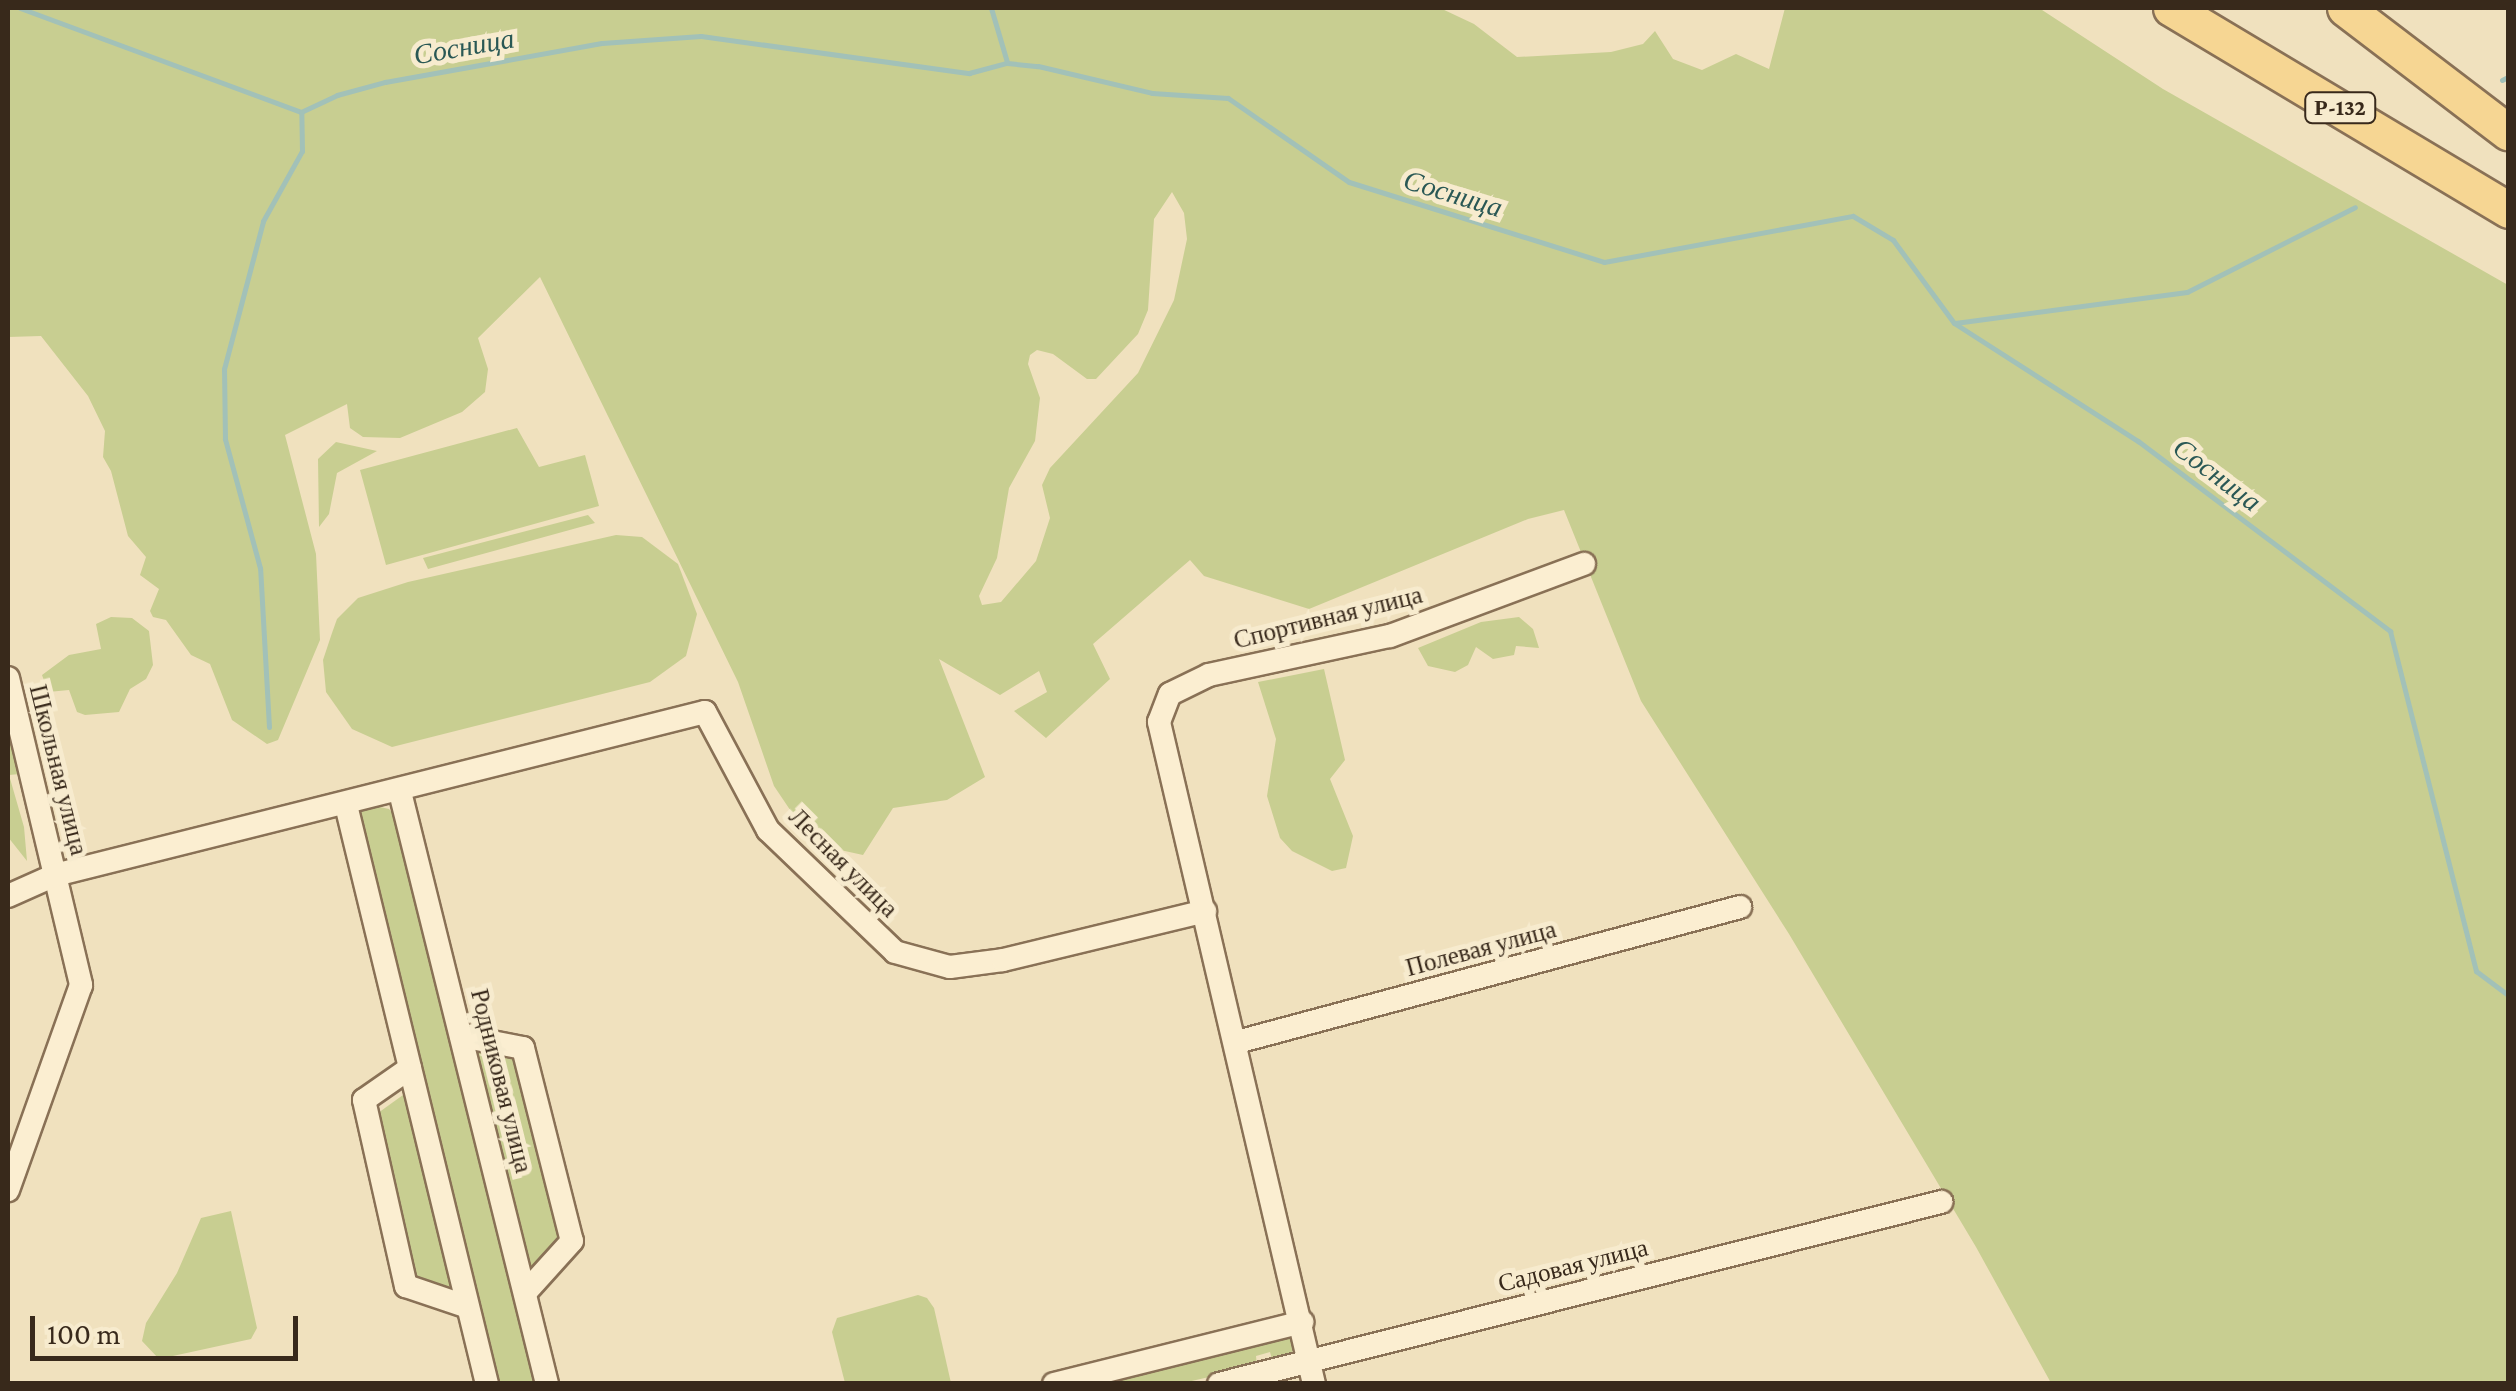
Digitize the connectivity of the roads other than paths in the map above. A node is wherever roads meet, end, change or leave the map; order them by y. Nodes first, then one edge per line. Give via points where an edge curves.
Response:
1 (2171, 8) edge
2 (2345, 8) edge
3 (2508, 132) edge
4 (2508, 210) edge
5 (1584, 564) dead end
6 (8, 678) edge
7 (400, 792) junction
8 (346, 805) junction
9 (55, 875) junction
10 (8, 896) edge
11 (1740, 907) dead end
12 (1205, 912) junction
13 (462, 1036) junction
14 (1237, 1042) junction
15 (410, 1068) junction
16 (8, 1190) edge
17 (1941, 1202) dead end
18 (525, 1293) junction
19 (468, 1307) junction
20 (1302, 1322) junction
21 (1312, 1372) edge
22 (487, 1384) edge
23 (548, 1384) edge
24 (1054, 1384) edge
25 (1220, 1384) edge

1 - 4 main road, Р-132
2 - 3 main road
5 - 12 street, Спортивная улица via 1390,636 1209,675 1170,694 1159,722
6 - 9 street, Школьная улица
7 - 8 street, Лесная улица
7 - 12 street, Лесная улица via 705,712 768,830 895,952 950,967
7 - 13 street, Родниковая улица
8 - 9 street, Лесная улица
8 - 15 street
9 - 10 street, Лесная улица
9 - 16 street, Школьная улица via 82,985
11 - 14 street, Полевая улица
12 - 14 street
13 - 18 street, Родниковая улица
13 - 18 street via 523,1048 572,1241
14 - 20 street
15 - 19 street
15 - 19 street via 364,1100 406,1286
17 - 21 street, Садовая улица
18 - 23 street, Родниковая улица
19 - 22 street
20 - 21 street
20 - 24 street
21 - 25 street, Садовая улица

